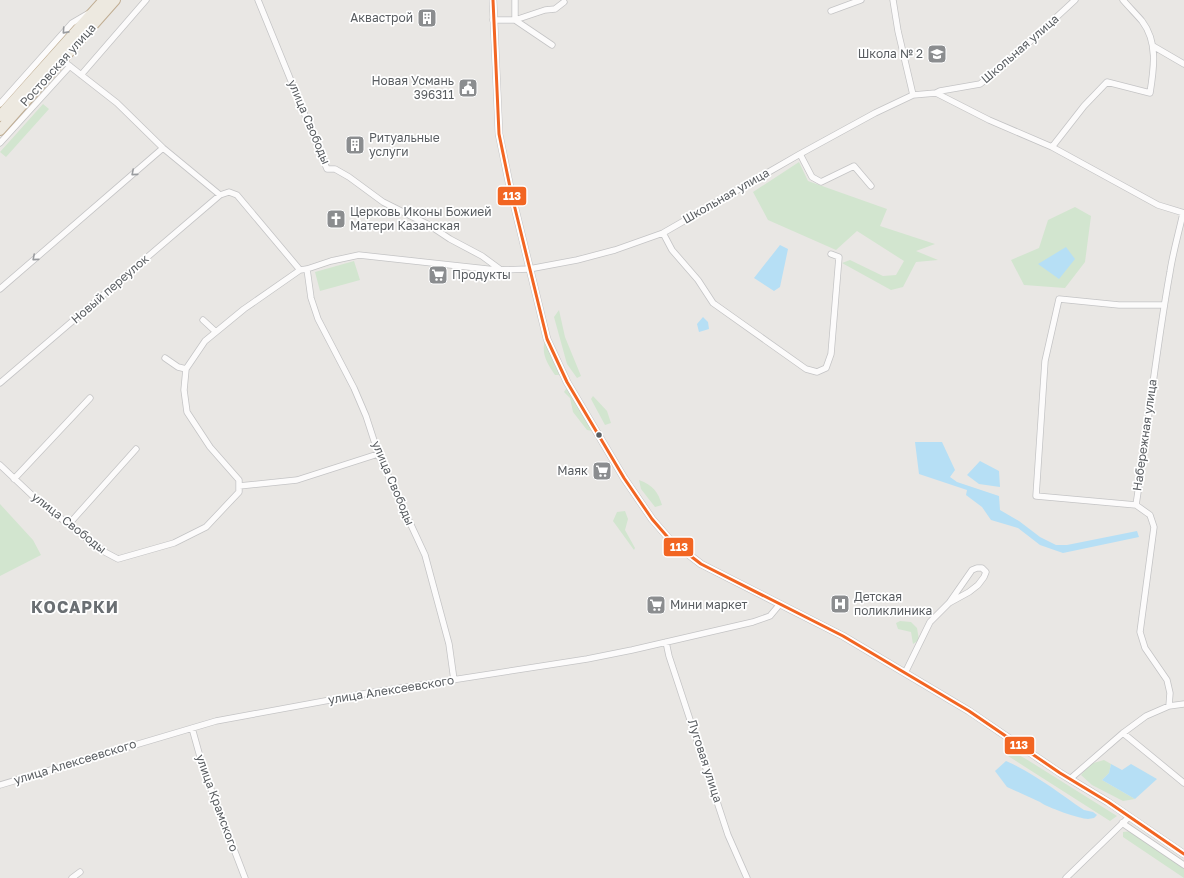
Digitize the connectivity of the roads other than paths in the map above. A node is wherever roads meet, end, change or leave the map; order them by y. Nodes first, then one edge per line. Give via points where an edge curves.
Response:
1 (104, 0) edge
2 (115, 0) edge
3 (146, 0) edge
4 (258, 0) edge
5 (493, 0) edge
6 (515, 0) edge
7 (861, 0) edge
8 (893, 0) edge
9 (1076, 0) edge
10 (1123, 0) edge
11 (564, 2) dead end
12 (96, 8) junction
13 (831, 11) dead end
14 (493, 20) junction
15 (515, 20) junction
16 (552, 45) dead end
17 (1154, 46) junction
18 (62, 60) junction
19 (1184, 64) edge
20 (70, 66) junction
21 (81, 75) junction
22 (936, 93) junction
23 (913, 95) junction
24 (0, 104) edge
25 (0, 116) edge
26 (0, 130) edge
27 (0, 143) edge
28 (1052, 147) junction
29 (163, 148) junction
30 (800, 154) junction
31 (872, 186) dead end
32 (220, 195) junction
33 (1184, 213) edge
34 (663, 232) junction
35 (831, 254) dead end
36 (307, 269) junction
37 (529, 269) junction
38 (300, 270) junction
39 (501, 270) junction
40 (0, 288) edge
41 (1164, 304) junction
42 (203, 320) dead end
43 (216, 332) junction
44 (165, 358) dead end
45 (186, 369) junction
46 (0, 383) edge
47 (90, 398) dead end
48 (136, 450) dead end
49 (378, 454) junction
50 (0, 465) edge
51 (14, 478) junction
52 (239, 486) junction
53 (1136, 505) junction
54 (69, 524) junction
55 (950, 603) junction
56 (780, 604) junction
57 (666, 642) junction
58 (905, 673) junction
59 (454, 680) junction
60 (1184, 704) edge
61 (1168, 706) junction
62 (192, 728) junction
63 (1124, 733) junction
64 (1070, 779) junction
65 (1184, 784) edge
66 (0, 785) edge
67 (1129, 817) junction
68 (1122, 823) junction
69 (1184, 854) edge
70 (1184, 865) edge
71 (80, 872) dead end
72 (72, 878) edge
73 (245, 878) edge
74 (747, 878) edge
75 (1066, 878) edge

1 - 12 highway, Ростовская улица
2 - 18 highway, Ростовская улица
3 - 21 street, Ростовская улица
4 - 39 street, улица Свободы via 327,169 335,169 349,177 383,202 429,225
5 - 14 main road
6 - 15 street
7 - 13 street
8 - 23 street
9 - 22 street, Школьная улица via 980,84
10 - 17 street via 1142,22
11 - 15 street via 555,9
12 -> 24 street via 72,23
12 - 25 highway, Ростовская улица
14 - 15 street
14 - 37 main road via 499,134
15 - 16 street
17 - 19 street
17 - 28 street via 1150,93 1107,82 1084,106
18 - 20 street
18 - 26 highway, Ростовская улица
20 - 21 street
20 - 27 street
21 - 29 street via 117,103
22 - 23 street, Школьная улица
22 - 28 street via 988,120
23 - 30 street, Школьная улица
28 - 33 street via 1158,205
29 - 32 street
29 -> 40 street
30 - 31 street via 812,176 821,182 854,166
30 - 34 street, Школьная улица
32 - 38 street via 229,192 237,195
32 - 46 street, Новый переулок
33 - 41 street, Набережная улица
34 - 35 street via 672,250 698,280 713,303 806,369 817,372 826,368 831,354 839,257
34 - 37 street, Школьная улица via 615,250
36 - 38 street
36 - 39 street via 359,255
36 - 49 street, улица Свободы via 311,298 318,319 354,388
37 - 39 street
37 - 56 main road via 547,339 567,382 624,478 652,519 671,541 701,564
38 - 43 street
41 - 53 street, Набережная улица
41 - 53 street, Набережная улица via 1119,305 1059,299 1045,362 1036,496
42 - 43 street
43 - 45 street via 205,341
44 - 45 street
45 - 52 street via 186,412 210,447 239,480
47 - 51 street
48 - 54 street
49 - 52 street via 297,480
49 - 59 street, улица Свободы via 425,555 449,644
50 - 51 street, улица Свободы
51 - 54 street, улица Свободы
52 - 54 street, улица Свободы via 239,492 206,527 174,543 118,559 101,550
53 - 61 street via 1150,515 1154,527 1140,632 1145,648 1167,680 1170,693
55 - 55 street via 978,585 986,572 982,568 972,570
55 - 58 street via 930,622
56 - 57 street, улица Алексеевского via 770,616
56 - 58 main road via 843,636
57 - 59 street, улица Алексеевского via 587,659
57 - 74 street, Луговая улица via 728,835
58 - 64 main road via 970,711
59 - 62 street, улица Алексеевского via 265,712
60 - 61 street
61 - 63 street via 1146,716
62 - 66 street, улица Алексеевского
62 - 73 street, улица Крамского via 204,771
63 - 64 street
63 - 65 street
64 - 67 main road
67 - 68 street
67 - 69 main road
68 - 70 street
68 - 75 street
71 - 72 street

